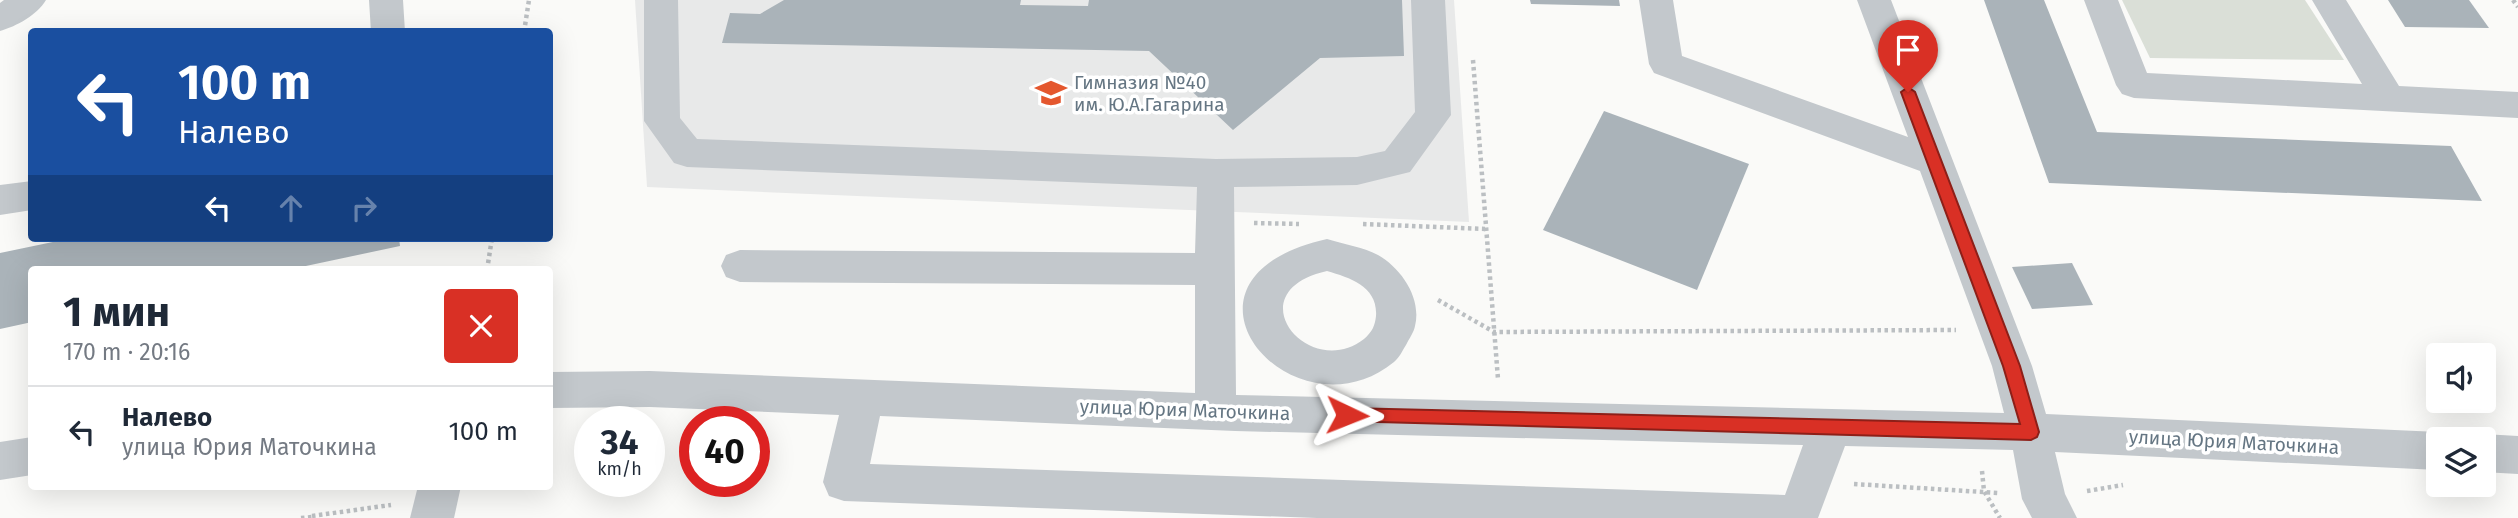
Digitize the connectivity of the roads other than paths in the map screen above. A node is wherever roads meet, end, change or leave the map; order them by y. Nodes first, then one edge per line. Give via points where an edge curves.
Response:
1 (29, 0) edge
2 (386, 0) edge
3 (661, 0) edge
4 (1428, 0) edge
5 (1656, 0) edge
6 (1874, 0) edge
7 (2101, 0) edge
8 (2329, 0) edge
9 (0, 19) edge
10 (388, 28) edge
11 (2388, 99) junction
12 (2518, 105) edge
13 (1934, 161) junction
14 (1216, 173) junction
15 (28, 196) edge
16 (0, 200) edge
17 (740, 266) dead end
18 (1214, 269) junction
19 (1342, 368) dead end
20 (553, 390) edge
21 (864, 397) junction
22 (1216, 412) junction
23 (1347, 415) junction
24 (1830, 428) junction
25 (2031, 432) junction
26 (2426, 450) edge
27 (2496, 454) edge
28 (2518, 455) edge
29 (28, 457) edge
30 (0, 461) edge
31 (2055, 518) edge

1 - 9 street
2 - 10 street
3 - 14 street via 662,121 687,153
4 - 14 street via 1433,114 1397,162 1357,171
5 - 13 street via 1667,64
6 - 13 street
7 - 11 street via 2134,85
8 - 11 street
11 - 12 street
13 - 25 street via 2012,366
14 - 18 street
15 - 16 street
17 - 18 street
18 - 22 street
19 - 23 street
20 - 21 street, улица Юрия Маточкина
21 - 22 street, улица Юрия Маточкина
21 - 24 street via 844,482 1798,515
22 - 23 street, улица Юрия Маточкина
23 - 24 street, улица Юрия Маточкина
24 - 25 street, улица Юрия Маточкина
25 - 26 street, улица Юрия Маточкина
25 - 31 street via 2044,499
27 - 28 street
29 - 30 street

